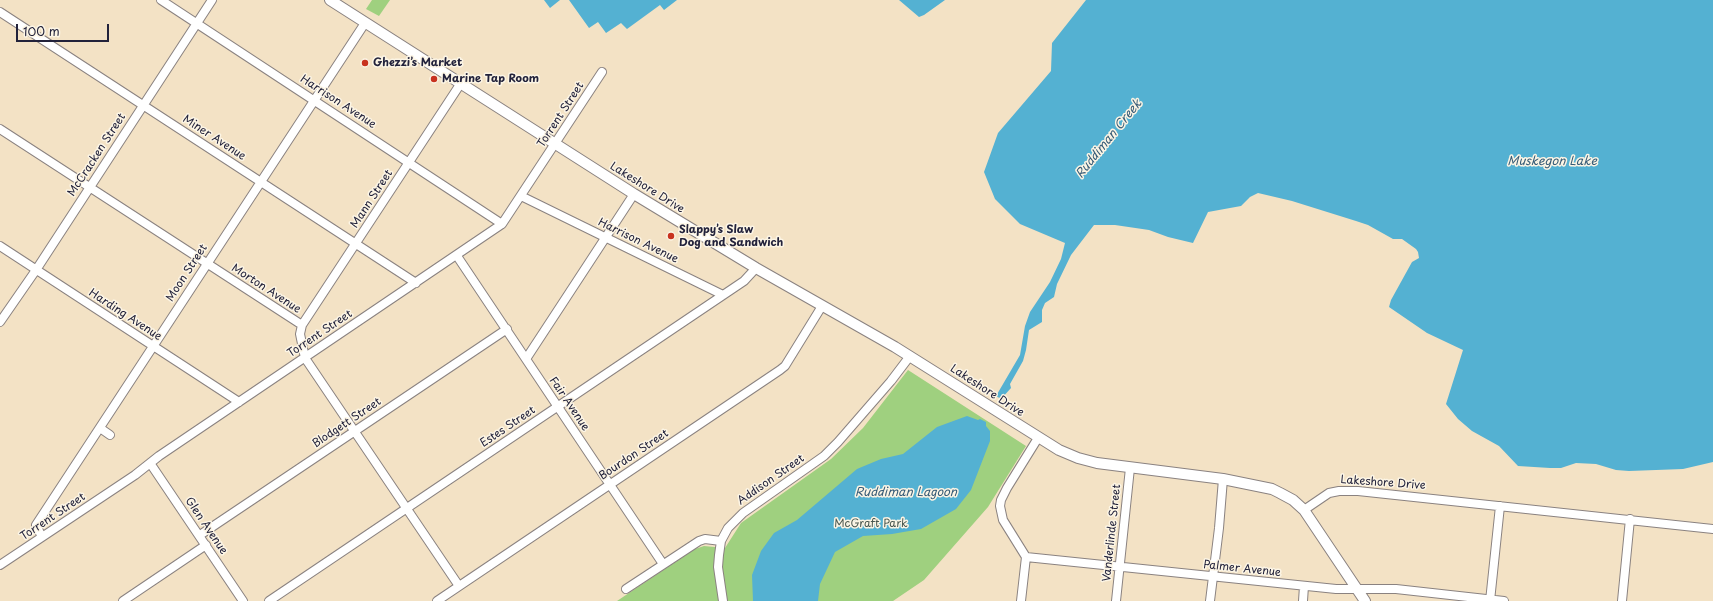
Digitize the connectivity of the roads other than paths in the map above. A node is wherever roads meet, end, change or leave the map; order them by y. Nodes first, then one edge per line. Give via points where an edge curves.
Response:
1 (161, 0) edge
2 (212, 0) edge
3 (330, 0) edge
4 (0, 12) edge
5 (196, 23) junction
6 (365, 23) junction
7 (602, 72) dead end
8 (461, 84) junction
9 (314, 99) junction
10 (143, 105) junction
11 (0, 129) edge
12 (555, 145) junction
13 (409, 162) junction
14 (260, 181) junction
15 (89, 187) junction
16 (634, 194) junction
17 (521, 196) junction
18 (502, 224) junction
19 (606, 237) junction
20 (356, 243) junction
21 (0, 246) edge
22 (457, 256) junction
23 (207, 264) junction
24 (756, 268) junction
25 (36, 270) junction
26 (416, 283) junction
27 (723, 295) junction
28 (822, 306) junction
29 (0, 322) edge
30 (302, 325) junction
31 (507, 329) junction
32 (153, 345) junction
33 (910, 356) junction
34 (305, 358) junction
35 (526, 359) junction
36 (239, 402) junction
37 (558, 407) junction
38 (100, 428) junction
39 (354, 431) junction
40 (110, 434) dead end
41 (1038, 438) junction
42 (150, 463) junction
43 (1130, 468) junction
44 (1223, 479) junction
45 (610, 485) junction
46 (1500, 506) junction
47 (406, 508) junction
48 (1304, 510) junction
49 (1630, 520) junction
50 (1713, 529) edge
51 (200, 535) junction
52 (42, 537) junction
53 (721, 541) junction
54 (206, 545) junction
55 (1026, 557) junction
56 (663, 564) junction
57 (0, 565) edge
58 (1120, 566) junction
59 (1213, 576) junction
60 (459, 586) junction
61 (1304, 586) junction
62 (626, 589) dead end
63 (1357, 589) junction
64 (1490, 600) edge
65 (123, 601) edge
66 (243, 601) edge
67 (270, 601) edge
68 (437, 601) edge
69 (723, 601) edge
70 (1021, 601) edge
71 (1116, 601) edge
72 (1210, 601) edge
73 (1303, 601) edge
74 (1365, 601) edge
75 (1504, 601) edge
76 (1622, 601) edge

1 - 5 street, Harrison Avenue
2 - 5 street, McCracken Street
3 - 6 main road, Lakeshore Drive
4 - 10 street, Miner Avenue
5 - 9 street, Harrison Avenue
5 - 10 street, McCracken Street
6 - 8 main road, Lakeshore Drive
6 - 9 street, Moon Street
7 - 12 street, Torrent Street
8 - 12 main road, Lakeshore Drive
8 - 13 street, Mann Street
9 - 13 street, Harrison Avenue
9 - 14 street, Moon Street
10 - 14 street, Miner Avenue
10 - 15 street, McCracken Street
11 - 15 street, Morton Avenue
12 - 16 main road, Lakeshore Drive
12 - 17 street, Torrent Street
13 - 18 street, Harrison Avenue
13 - 20 street, Mann Street
14 - 20 street, Miner Avenue
14 - 23 street, Moon Street
15 - 23 street, Morton Avenue
15 - 25 street, McCracken Street
16 - 19 street
16 - 24 main road, Lakeshore Drive
17 - 18 street, Torrent Street
17 - 19 street, Harrison Avenue
18 - 22 street, Torrent Street
19 - 27 street, Harrison Avenue
19 - 35 street
20 - 26 street, Miner Avenue
20 - 30 street, Mann Street
21 - 25 street, Harding Avenue
22 - 26 street, Torrent Street
22 - 31 street, Fair Avenue
23 - 30 street, Morton Avenue
23 - 32 street, Moon Street
24 - 27 street, Estes Street via 747,279
24 - 28 main road, Lakeshore Drive
25 - 29 street, McCracken Street
25 - 32 street, Harding Avenue
26 - 34 street, Torrent Street
27 - 37 street, Estes Street
28 - 33 main road, Lakeshore Drive
28 - 45 street, Bourdon Street via 785,366
30 - 34 street, Morton Avenue via 300,334
31 - 35 street, Fair Avenue
31 - 39 street, Blodgett Street
32 - 36 street, Harding Avenue
32 - 38 street, Moon Street
33 - 41 main road, Lakeshore Drive
33 - 53 street, Addison Street via 824,456 738,517
34 - 36 street, Torrent Street
34 - 39 street, Morton Avenue
35 - 37 street, Fair Avenue
36 - 42 street, Torrent Street
37 - 45 street, Fair Avenue
37 - 47 street, Estes Street
38 - 40 street
38 - 52 street, Moon Street via 36,524
39 - 47 street, Morton Avenue
39 - 51 street, Blodgett Street
41 - 43 main road, Lakeshore Drive via 1078,458
41 - 55 street via 1001,500 1000,512
42 - 51 street, Glen Avenue
42 - 52 street, Torrent Street
43 - 44 main road, Lakeshore Drive
43 - 58 street, Vanderlinde Street
44 - 48 main road, Lakeshore Drive via 1272,489 1293,500
44 - 59 street
45 - 56 street, Fair Avenue
45 - 60 street, Bourdon Street
46 - 48 street, Lakeshore Drive via 1339,490 1329,493
46 - 49 street, Lakeshore Drive
46 - 64 street
47 - 60 street, Morton Avenue
47 - 67 street, Estes Street
48 - 63 main road
49 - 50 street, Lakeshore Drive
49 - 76 street
51 - 54 street, Glen Avenue
52 - 57 street, Torrent Street
53 - 56 street via 702,540
53 - 69 street via 718,567
54 - 65 street
54 - 66 street, Glen Avenue
55 - 58 street, Palmer Avenue
55 - 70 street
56 - 62 street
58 - 59 street, Palmer Avenue
58 - 71 street, Vanderlinde Street
59 - 61 street, Palmer Avenue
59 - 72 street
60 - 68 street, Bourdon Street
61 - 63 street, Palmer Avenue
61 - 73 street
63 - 64 street, Palmer Avenue via 1396,590
63 - 74 main road
64 - 75 street, Palmer Avenue

